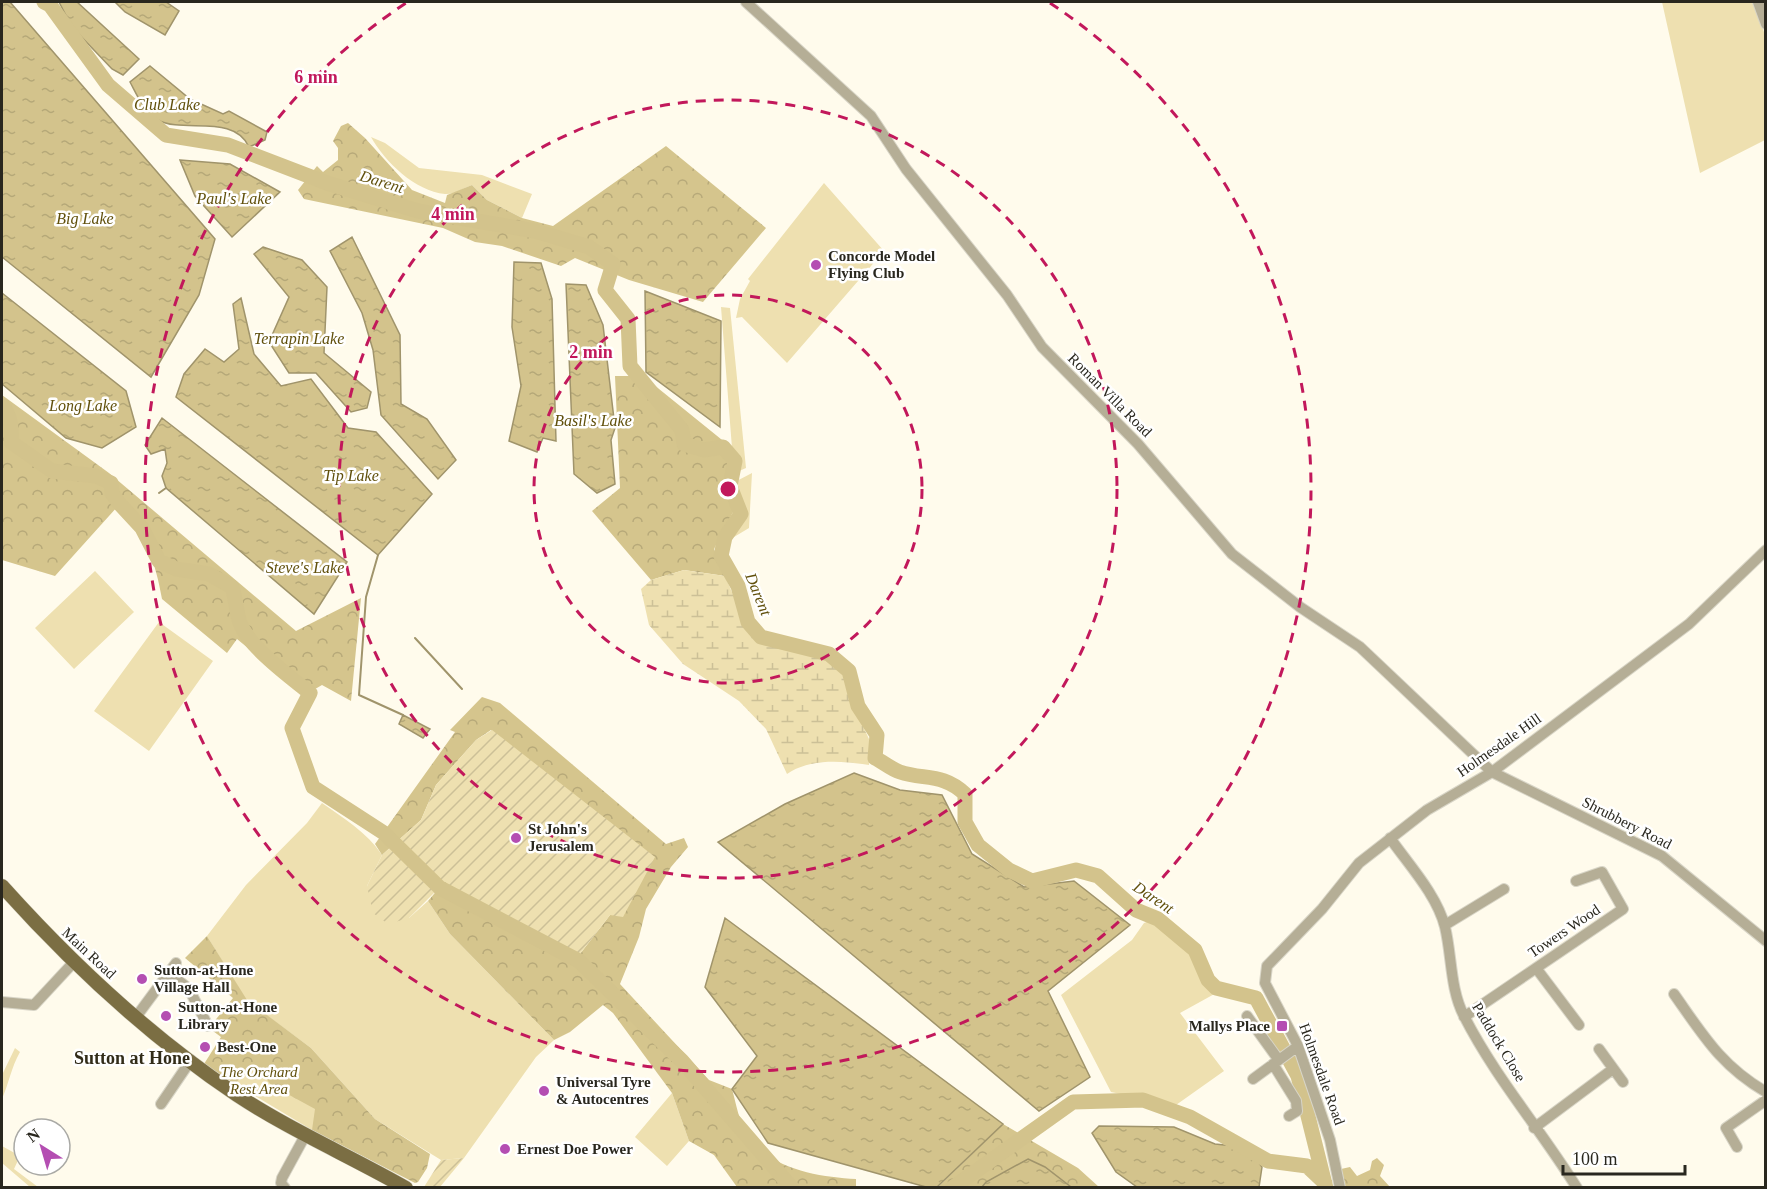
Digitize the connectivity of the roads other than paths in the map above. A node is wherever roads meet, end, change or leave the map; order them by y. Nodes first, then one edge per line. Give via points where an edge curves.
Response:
1 (746, 2) edge
2 (1758, 2) edge
3 (1766, 24) edge
4 (1766, 550) edge
5 (1492, 772) junction
6 (1390, 838) junction
7 (1576, 881) dead end
8 (2, 886) edge
9 (1504, 889) dead end
10 (1445, 925) junction
11 (1766, 941) edge
12 (73, 963) junction
13 (176, 963) dead end
14 (1536, 968) junction
15 (169, 973) junction
16 (1264, 977) joint
17 (1674, 994) dead end
18 (2, 1002) edge
19 (136, 1017) junction
20 (1247, 1017) dead end
21 (1464, 1017) junction
22 (208, 1026) dead end
23 (1579, 1026) dead end
24 (1296, 1047) junction
25 (1599, 1049) dead end
26 (191, 1060) junction
27 (1278, 1060) junction
28 (1613, 1069) junction
29 (1253, 1079) dead end
30 (1623, 1082) dead end
31 (1766, 1092) edge
32 (1766, 1100) edge
33 (161, 1104) dead end
34 (1289, 1116) dead end
35 (1534, 1128) junction
36 (306, 1134) junction
37 (1737, 1147) dead end
38 (400, 1186) edge
39 (285, 1188) edge
40 (1340, 1188) edge
41 (1577, 1188) edge

1 - 5 street, Roman Villa Road via 871,116 906,169 1007,295 1042,347 1138,444 1232,554 1360,647
2 - 3 street
4 - 5 street, Holmesdale Hill via 1689,624
5 - 6 street, Holmesdale Hill via 1427,810
5 - 11 street, Shrubbery Road via 1662,855
6 - 10 street, Paddock Close via 1428,891
6 - 16 street, Holmesdale Hill via 1359,863 1322,909 1276,955
7 - 14 street, Towers Wood via 1602,872 1623,909
8 - 12 main road, Main Road
9 - 10 street
10 - 21 street, Paddock Close
12 - 18 street via 34,1005
12 - 19 main road, Main Road
13 - 15 street
14 - 21 street, Towers Wood
14 - 23 street
15 - 19 street
15 - 22 street via 189,989
16 - 24 street, Holmesdale Road
17 - 31 street via 1720,1058
19 - 26 main road, Main Road
20 - 27 street
21 - 35 street, Paddock Close
24 - 27 street
24 - 40 street, Holmesdale Road via 1330,1140
25 - 28 street
26 - 33 street
26 - 36 main road, Main Road via 237,1095
27 - 29 street
27 - 34 street via 1296,1101 1297,1112
28 - 30 street
28 - 35 street
32 - 37 street via 1726,1128
35 - 41 street, Paddock Close
36 - 38 main road, Main Road
36 - 39 street via 282,1178

